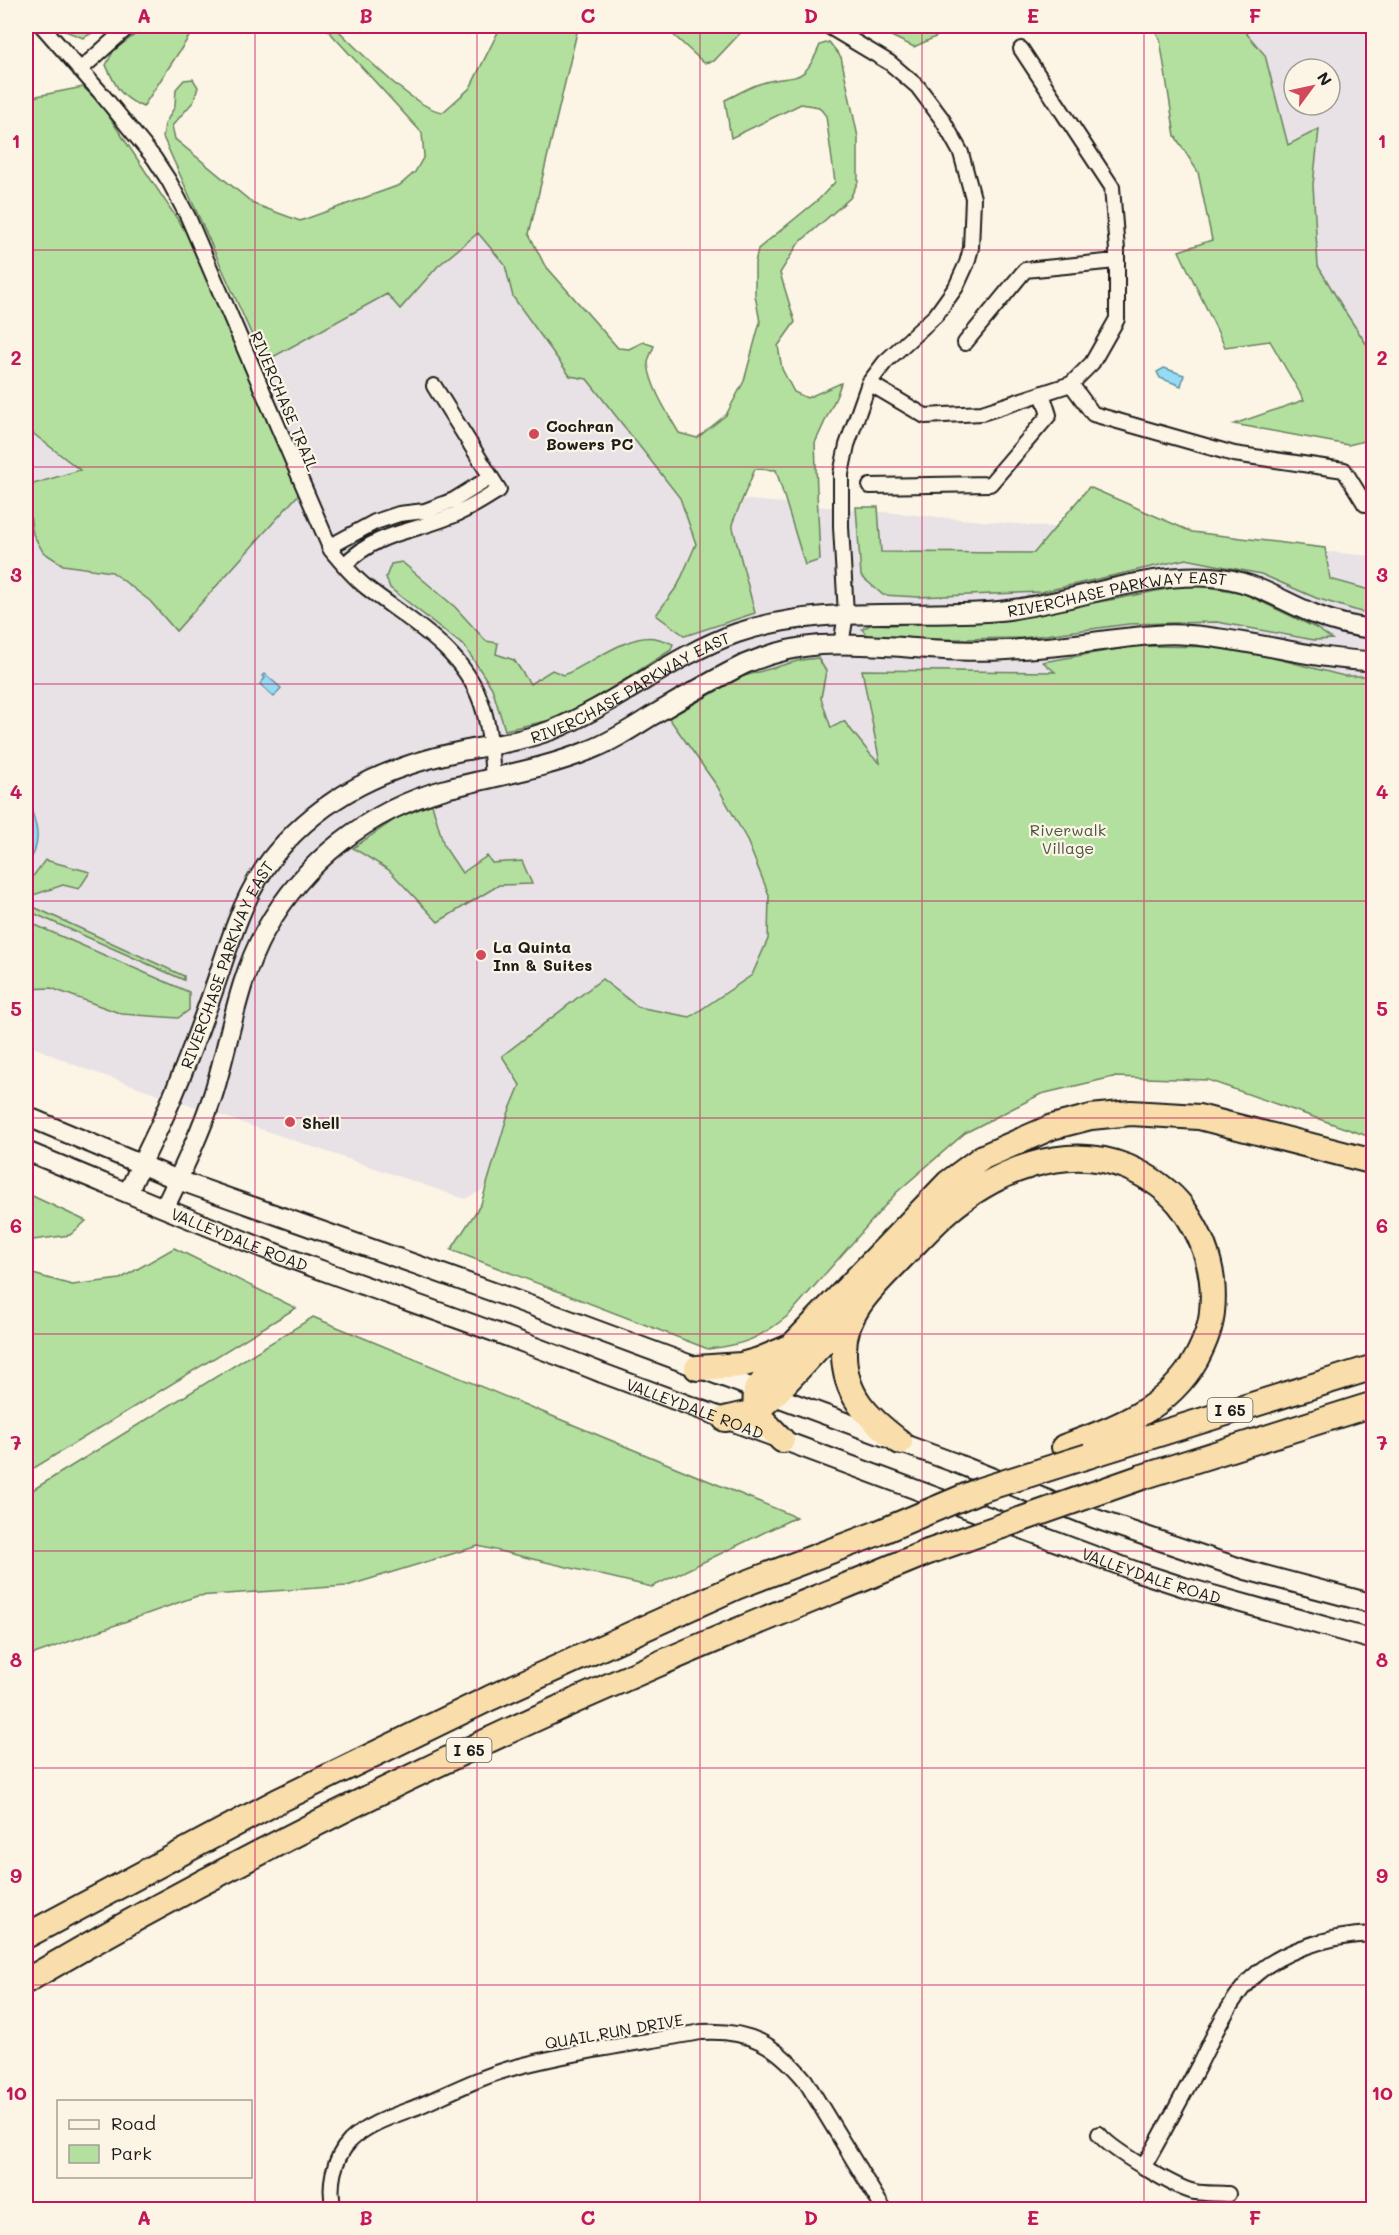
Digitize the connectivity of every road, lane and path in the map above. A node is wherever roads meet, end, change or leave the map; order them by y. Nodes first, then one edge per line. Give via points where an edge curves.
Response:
1 (42, 26) edge
2 (129, 26) edge
3 (828, 26) edge
4 (1021, 49) dead end
5 (80, 70) junction
6 (1116, 261) junction
7 (965, 343) dead end
8 (869, 383) junction
9 (1071, 384) junction
10 (434, 386) dead end
11 (1042, 393) junction
12 (491, 477) junction
13 (870, 486) dead end
14 (1374, 504) edge
15 (329, 547) junction
16 (344, 565) junction
17 (846, 614) junction
18 (1374, 629) edge
19 (841, 645) junction
20 (1374, 662) edge
21 (491, 746) junction
22 (493, 778) junction
23 (26, 1116) edge
24 (26, 1151) edge
25 (1374, 1162) edge
26 (140, 1165) junction
27 (178, 1180) junction
28 (128, 1193) junction
29 (165, 1208) junction
30 (855, 1309) junction
31 (792, 1346) junction
32 (1374, 1367) edge
33 (697, 1368) junction
34 (761, 1399) junction
35 (1374, 1404) edge
36 (725, 1419) junction
37 (782, 1440) junction
38 (900, 1442) junction
39 (1080, 1450) junction
40 (1374, 1604) edge
41 (1374, 1640) edge
42 (1374, 1934) edge
43 (26, 1936) edge
44 (26, 1981) edge
45 (1099, 2134) dead end
46 (1144, 2166) junction
47 (1228, 2194) dead end
48 (334, 2210) edge
49 (884, 2210) edge

1 - 5 street, RIVERCHASE TRAIL
2 - 5 street
3 - 8 street via 890,63 918,87 962,153 974,198 971,248 956,287 936,315 885,362
4 - 6 street via 1112,187
5 - 15 street, RIVERCHASE TRAIL via 154,158 188,217
6 - 7 street via 1025,270
6 - 9 street via 1117,319 1092,363
8 - 11 street via 925,416 982,413
8 - 17 street via 847,445 842,474
9 - 11 street
9 - 14 street via 1093,414 1234,454 1344,470 1365,504
10 - 12 street
11 - 13 street via 1049,415 990,484
12 - 15 street via 453,500 375,522
12 - 16 street via 499,490 450,517 386,536
15 - 16 street, RIVERCHASE TRAIL
16 - 21 street, RIVERCHASE TRAIL via 457,661 481,701
17 - 18 street, RIVERCHASE PARKWAY EAST via 999,611 1176,577 1214,577 1255,586 1323,618
17 - 19 street
17 - 21 street, RIVERCHASE PARKWAY EAST via 788,619 724,638 556,728
19 - 20 street, RIVERCHASE PARKWAY EAST via 1005,651 1188,634
19 - 22 street, RIVERCHASE PARKWAY EAST via 819,645 756,659 594,749 562,762
21 - 22 street, RIVERCHASE TRAIL
21 - 26 street, RIVERCHASE PARKWAY EAST via 412,763 360,784 319,811 273,856 241,910 178,1083
22 - 27 street, RIVERCHASE PARKWAY EAST via 427,795 370,821 330,850 291,891 252,959 213,1094
23 - 26 street, VALLEYDALE ROAD
24 - 28 street, VALLEYDALE ROAD
25 - 31 highway via 1199,1117 1131,1113 1091,1117 1052,1128 983,1157 948,1182
26 - 27 street, VALLEYDALE ROAD
26 - 28 street, RIVERCHASE PARKWAY EAST
27 - 29 street, RIVERCHASE PARKWAY EAST
27 - 33 street, VALLEYDALE ROAD
28 - 29 street, VALLEYDALE ROAD
29 - 36 street, VALLEYDALE ROAD via 318,1269 542,1348
30 - 34 highway
30 - 38 highway via 844,1352 849,1383 863,1411
30 - 39 highway via 949,1210 999,1178 1031,1165 1069,1158 1100,1159 1140,1172 1181,1205 1202,1240 1213,1283 1212,1318 1199,1353 1174,1389 1153,1407
31 - 33 highway via 741,1365
31 - 34 highway
32 - 39 highway, I 65
33 - 34 street, VALLEYDALE ROAD
34 - 36 highway
34 - 37 highway
34 - 38 street, VALLEYDALE ROAD
35 - 44 highway, I 65, bridge via 1142,1477 928,1552 652,1666 388,1788 240,1862
36 - 37 street, VALLEYDALE ROAD
37 - 41 street, VALLEYDALE ROAD via 1135,1571
38 - 40 street, VALLEYDALE ROAD via 1197,1554
39 - 43 highway, I 65, bridge via 736,1587 490,1698 278,1801
42 - 46 street via 1343,1935 1299,1948 1256,1974 1242,1988 1216,2029
45 - 46 street via 1113,2149
46 - 47 street via 1181,2188
48 - 49 street, QUAIL RUN DRIVE via 332,2176 342,2153 350,2142 381,2122 516,2067 719,2031 760,2040 789,2061 805,2080

